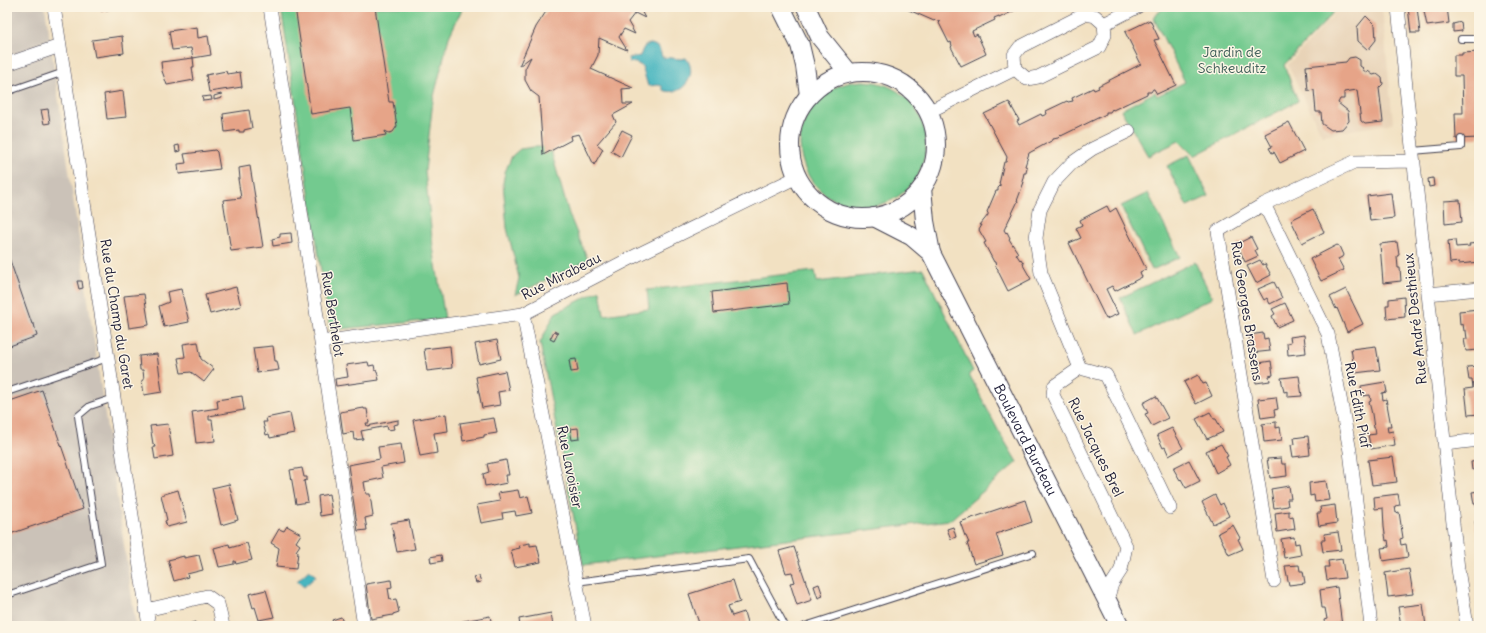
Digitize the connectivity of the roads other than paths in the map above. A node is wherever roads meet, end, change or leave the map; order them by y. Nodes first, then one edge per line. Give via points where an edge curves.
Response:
1 (54, 7) edge
2 (270, 7) edge
3 (781, 7) edge
4 (806, 7) edge
5 (1137, 7) edge
6 (1398, 7) edge
7 (1104, 24) junction
8 (1461, 39) dead end
9 (1479, 39) edge
10 (60, 46) junction
11 (7, 64) edge
12 (1015, 69) junction
13 (64, 72) junction
14 (849, 73) junction
15 (12, 90) dead end
16 (809, 95) junction
17 (928, 112) junction
18 (1129, 131) dead end
19 (1461, 139) dead end
20 (1413, 156) junction
21 (797, 176) junction
22 (922, 188) junction
23 (1264, 204) junction
24 (874, 217) junction
25 (931, 253) junction
26 (1479, 289) edge
27 (1428, 294) junction
28 (523, 314) junction
29 (321, 342) junction
30 (108, 358) junction
31 (1080, 368) junction
32 (7, 392) edge
33 (114, 398) junction
34 (1479, 440) edge
35 (1445, 444) junction
36 (1170, 508) dead end
37 (1033, 553) dead end
38 (1274, 581) dead end
39 (576, 582) junction
40 (7, 595) edge
41 (1107, 600) junction
42 (146, 610) junction
43 (149, 626) edge
44 (224, 626) edge
45 (364, 626) edge
46 (585, 626) edge
47 (785, 626) edge
48 (805, 626) edge
49 (1120, 626) edge
50 (1371, 626) edge
51 (1467, 626) edge

1 - 10 street, Rue du Champ du Garet
2 - 29 street, Rue Berthelot
3 - 16 main road via 800,45
4 - 14 main road via 820,37
5 - 7 street
6 - 20 street, Rue André Desthieux
7 - 12 street via 1095,16 1085,14 1020,47 1014,55
7 - 12 street via 1105,35 1099,47 1038,77 1027,79
8 - 9 lane
10 - 11 street
10 - 13 street, Rue du Champ du Garet
12 - 17 street
13 - 15 lane
13 - 30 street, Rue du Champ du Garet
14 - 16 main road via 834,77
14 - 17 main road via 868,72 887,76 904,84 918,96
16 - 21 main road via 797,113 791,134 791,156
17 - 22 main road via 935,131 936,151 931,170
18 - 31 street via 1092,149 1072,163 1054,182 1040,210 1036,238 1041,273
19 - 20 lane via 1461,147
20 - 23 street, Rue Georges Brassens via 1354,162
20 - 27 street, Rue André Desthieux
21 - 24 main road via 810,196 829,209 850,217
21 - 28 street, Rue Mirabeau
22 - 24 main road via 909,202 892,212
22 - 25 main road, Boulevard Burdeau
23 - 38 street, Rue Georges Brassens via 1218,231
23 - 50 street, Rue Édith Piaf via 1328,334 1350,451
24 - 25 main road, Boulevard Burdeau via 911,236
25 - 41 main road, Boulevard Burdeau
26 - 27 street
27 - 35 street, Rue André Desthieux
28 - 29 street, Rue Mirabeau
28 - 39 street, Rue Lavoisier
29 - 45 street, Rue Berthelot
30 - 32 lane
30 - 33 street, Rue du Champ du Garet
31 - 36 street via 1106,375
31 - 41 street, Rue Jacques Brel via 1054,386 1053,395 1126,546 1121,570 1112,584
33 - 40 lane via 90,406 78,416 101,564
33 - 42 street, Rue du Champ du Garet
34 - 35 street
35 - 51 street, Rue André Desthieux via 1458,569
37 - 48 lane
39 - 46 street, Rue Lavoisier
39 - 47 lane via 749,559
41 - 49 main road, Boulevard Burdeau
42 - 43 street, Rue du Champ du Garet
42 - 44 street via 207,596 218,604

